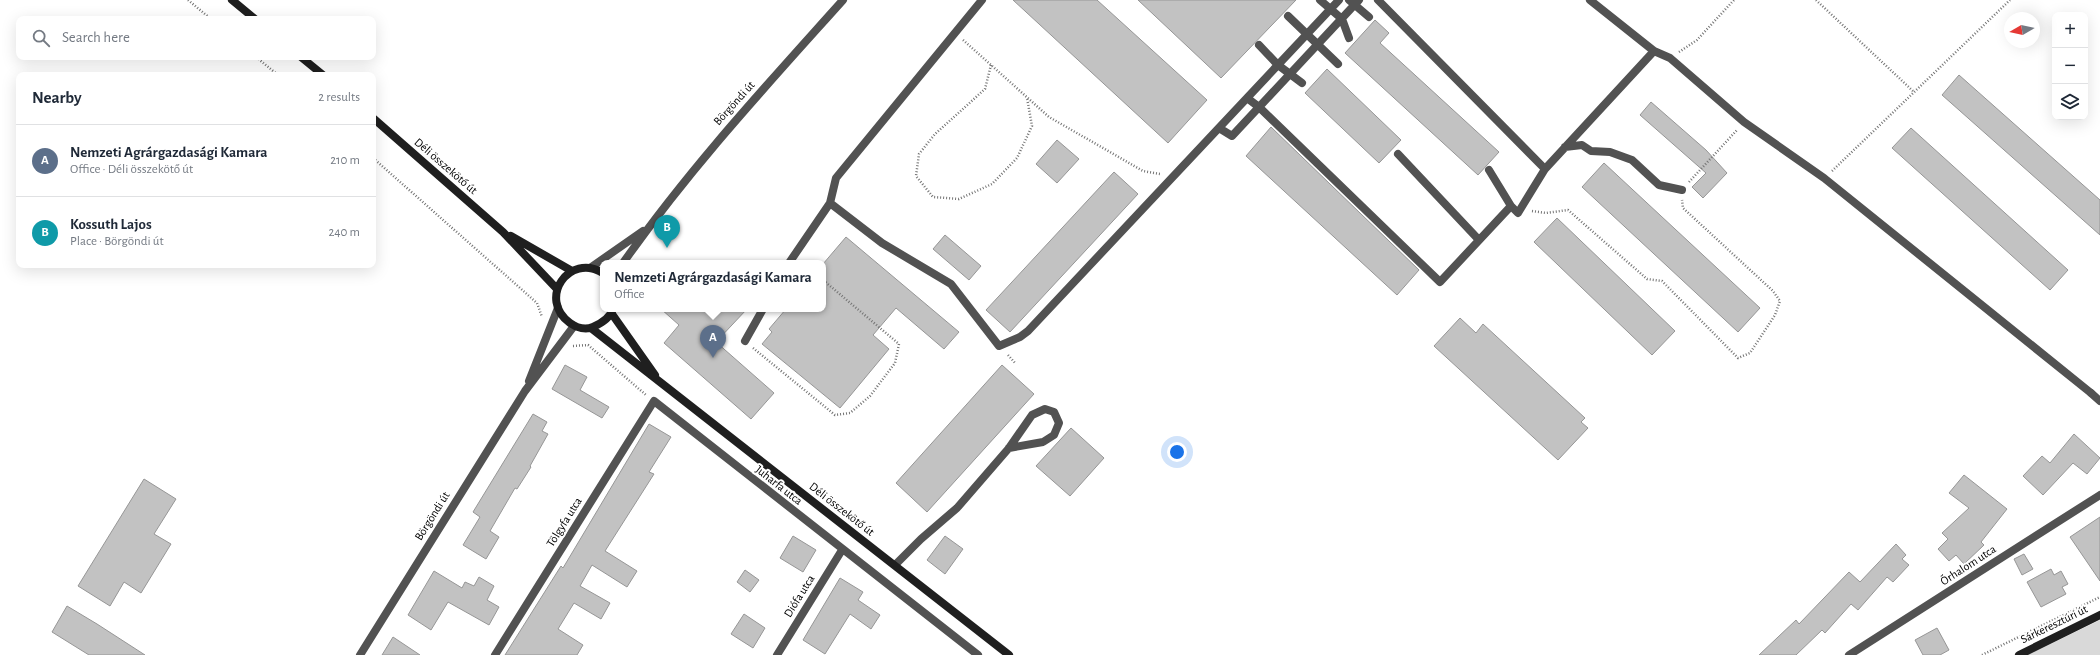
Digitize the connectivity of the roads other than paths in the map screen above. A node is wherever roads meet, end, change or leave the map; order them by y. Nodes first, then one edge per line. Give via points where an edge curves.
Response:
1 (232, 0) edge
2 (843, 0) edge
3 (982, 0) edge
4 (1320, 0) edge
5 (1339, 0) edge
6 (1378, 0) edge
7 (1590, 0) edge
8 (1355, 1) edge
9 (1330, 9) junction
10 (251, 16) edge
11 (1288, 16) dead end
12 (1369, 17) dead end
13 (1342, 19) junction
14 (1306, 35) junction
15 (1349, 38) dead end
16 (1319, 44) junction
17 (1259, 45) dead end
18 (1654, 51) junction
19 (305, 60) edge
20 (1338, 64) dead end
21 (1278, 65) junction
22 (319, 72) edge
23 (1291, 74) junction
24 (1302, 83) dead end
25 (1247, 98) junction
26 (1259, 107) junction
27 (376, 121) edge
28 (1219, 128) junction
29 (1565, 147) junction
30 (1398, 154) dead end
31 (1545, 169) junction
32 (1489, 170) dead end
33 (1682, 190) road end
34 (830, 202) junction
35 (1511, 206) junction
36 (648, 228) junction
37 (503, 232) junction
38 (1479, 240) junction
39 (602, 260) edge
40 (625, 260) edge
41 (791, 260) edge
42 (600, 261) edge
43 (590, 268) junction
44 (572, 271) junction
45 (600, 272) edge
46 (557, 289) junction
47 (558, 308) junction
48 (611, 312) edge
49 (613, 312) edge
50 (761, 312) edge
51 (574, 326) junction
52 (591, 328) junction
53 (745, 341) road end
54 (660, 382) junction
55 (525, 390) junction
56 (654, 401) joint
57 (2100, 401) edge
58 (1009, 448) junction
59 (2100, 495) edge
60 (842, 550) junction
61 (895, 565) junction
62 (2100, 615) edge
63 (360, 655) edge
64 (495, 655) edge
65 (777, 655) edge
66 (978, 655) edge
67 (1009, 655) edge
68 (1849, 655) edge
69 (2019, 655) edge

1 - 10 main road
2 - 36 street, Börgöndi út via 727,128
3 - 34 street via 836,178
4 - 9 street
5 - 9 street
6 - 31 street
7 - 18 street
8 - 12 street
8 - 13 street
9 - 13 street
9 - 14 street
11 - 14 street
13 - 15 street
13 - 16 street
14 - 16 street
14 - 21 street
16 - 20 street
16 - 23 street
17 - 21 street
18 - 29 street
18 - 57 street via 1670,58 1744,122 1824,178
19 - 22 main road
21 - 23 street
21 - 25 street
23 - 24 street
23 - 26 street
25 - 26 street
25 - 28 street
26 - 28 street via 1232,136
26 - 38 street via 1440,282
27 - 37 main road, Déli összekötő út
28 - 34 street via 1028,331 999,346 951,284 882,243
29 - 31 street
29 - 33 street via 1582,145 1591,151 1610,152 1632,160 1659,185
30 - 38 street
31 - 35 street via 1518,213
32 - 35 street
34 - 41 street
35 - 38 street
36 - 39 street, Börgöndi út
36 - 40 street, Börgöndi út
37 - 44 main road, Déli összekötő út
37 - 46 main road, Déli összekötő út
42 - 43 street, Börgöndi út
43 - 44 main road
43 - 45 main road
44 - 46 main road via 565,276
46 - 47 main road
47 - 51 main road via 564,318
47 - 55 street, Börgöndi út
48 - 52 main road via 603,323
49 - 54 main road, Déli összekötő út
50 - 53 street
51 - 52 main road
51 - 55 street, Börgöndi út
52 - 54 main road, Déli összekötő út
54 - 61 main road, Déli összekötő út
55 - 63 street, Börgöndi út
56 - 60 street, Juharfa utca
56 - 64 street, Tölgyfa utca
58 - 58 street via 1032,415 1045,409 1054,412 1059,423 1054,435 1043,442
58 - 61 street via 957,508
59 - 68 street, Őrhalom utca
60 - 65 street, Diófa utca
60 - 66 street, Juharfa utca
61 - 67 main road, Déli összekötő út
62 - 69 main road, Sárkeresztúri út

